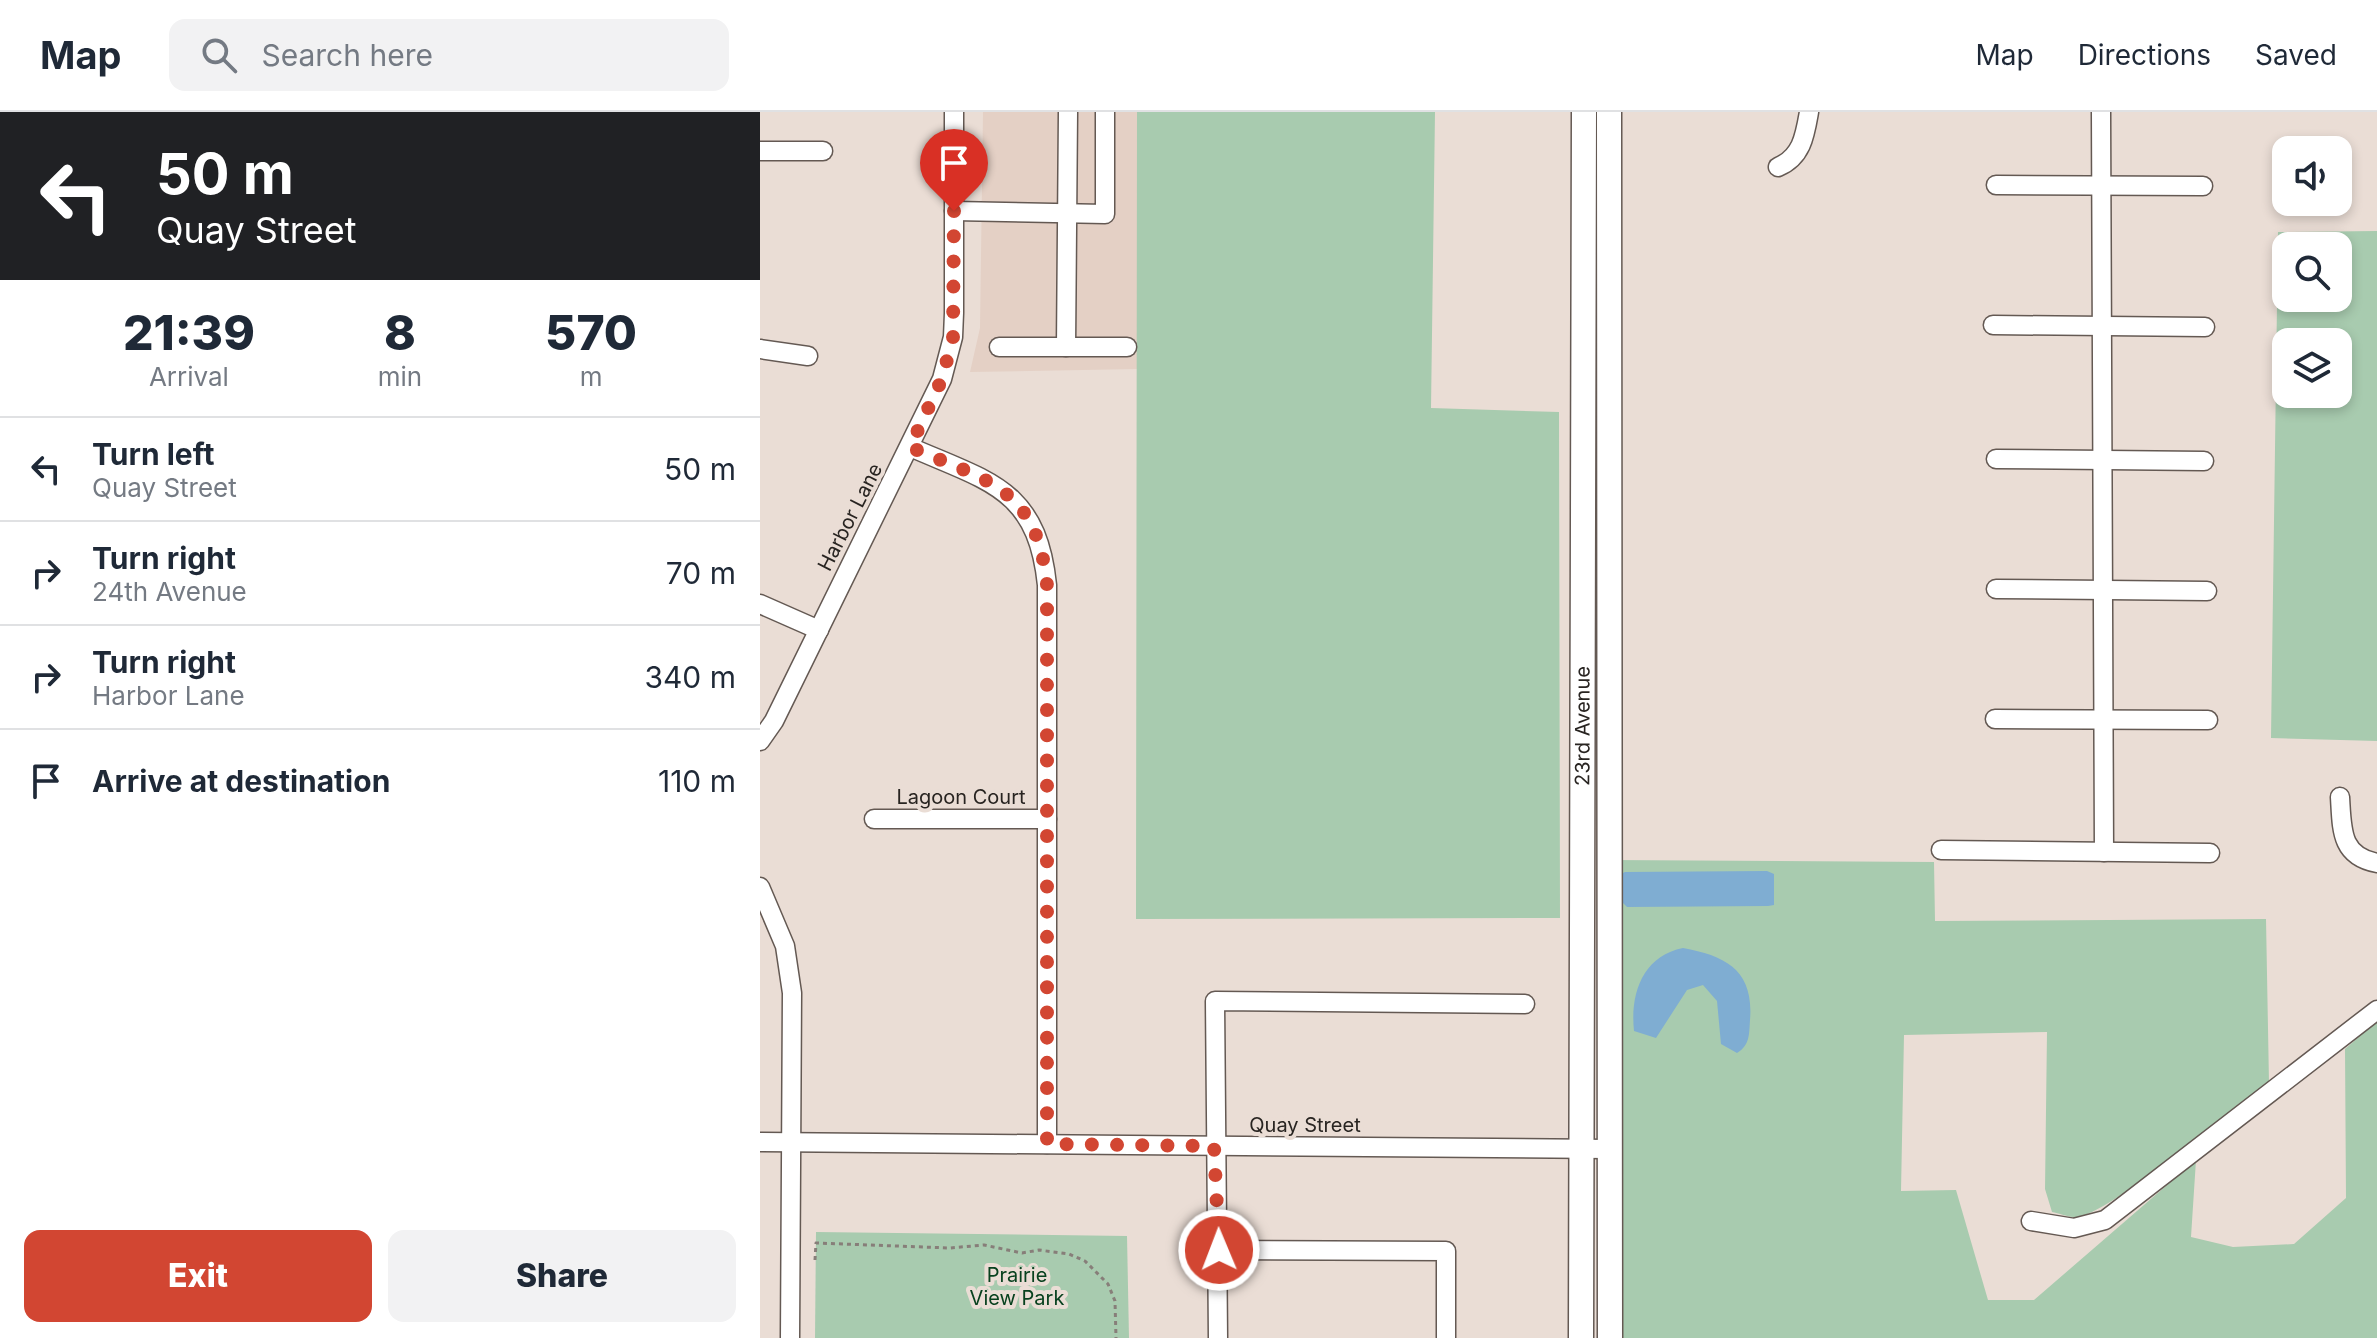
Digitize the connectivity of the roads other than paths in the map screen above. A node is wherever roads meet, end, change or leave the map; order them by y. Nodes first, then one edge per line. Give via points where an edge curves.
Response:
1 (954, 112) edge
2 (1068, 112) edge
3 (1105, 112) edge
4 (1584, 112) edge
5 (1609, 112) edge
6 (1809, 112) edge
7 (2101, 112) edge
8 (760, 151) edge
9 (823, 151) dead end
10 (1778, 167) dead end
11 (1996, 185) dead end
12 (2101, 186) junction
13 (2203, 186) dead end
14 (954, 211) junction
15 (1068, 213) junction
16 (1993, 325) dead end
17 (2102, 326) junction
18 (2205, 327) dead end
19 (999, 347) dead end
20 (1066, 347) junction
21 (1127, 347) dead end
22 (760, 349) edge
23 (808, 356) dead end
24 (910, 447) junction
25 (1996, 459) dead end
26 (2101, 459) junction
27 (2204, 461) dead end
28 (1996, 589) dead end
29 (2102, 590) junction
30 (2207, 591) dead end
31 (760, 604) edge
32 (819, 630) junction
33 (1995, 719) dead end
34 (2103, 720) junction
35 (2208, 720) dead end
36 (760, 741) edge
37 (2340, 797) dead end
38 (874, 819) dead end
39 (1047, 819) junction
40 (1941, 850) dead end
41 (2104, 852) junction
42 (2210, 853) dead end
43 (2377, 863) edge
44 (760, 887) edge
45 (1525, 1004) dead end
46 (2377, 1010) edge
47 (760, 1142) edge
48 (792, 1142) junction
49 (1047, 1144) junction
50 (1214, 1146) junction
51 (1583, 1149) junction
52 (1609, 1149) junction
53 (2031, 1221) dead end
54 (1219, 1250) junction
55 (790, 1338) edge
56 (1218, 1338) edge
57 (1446, 1338) edge
58 (1581, 1338) edge
59 (1610, 1338) edge

1 - 14 street, Harbor Lane
2 - 15 street
3 - 15 street via 1105,214
4 - 51 main road, 23rd Avenue
5 - 52 main road, 23rd Avenue
6 - 10 street via 1804,142 1789,162
7 - 12 street
8 - 9 street
11 - 12 street
12 - 13 street
12 - 17 street
14 - 15 street
14 - 24 street, Harbor Lane via 953,337 942,379
15 - 20 street
16 - 17 street
17 - 18 street
17 - 26 street
19 - 20 street
20 - 21 street
22 - 23 street
24 - 32 street, Harbor Lane
24 - 39 street via 1019,502 1044,552
25 - 26 street
26 - 27 street
26 - 29 street
28 - 29 street
29 - 30 street
29 - 34 street
31 - 32 street
32 - 36 street, Harbor Lane
33 - 34 street
34 - 35 street
34 - 41 street
37 - 43 street via 2342,840 2352,854
38 - 39 street, Lagoon Court
39 - 49 street
40 - 41 street
41 - 42 street
44 - 48 street via 785,946 792,993
45 - 50 street via 1215,1001
46 - 53 street via 2105,1220 2074,1228
47 - 48 street, Quay Street
48 - 49 street, Quay Street
48 - 55 street
49 - 50 street, Quay Street
50 - 51 street, Quay Street
50 - 54 street
51 - 52 street, Quay Street
51 - 58 main road, 23rd Avenue
52 - 59 main road, 23rd Avenue
54 - 56 street
54 - 57 street via 1446,1251

